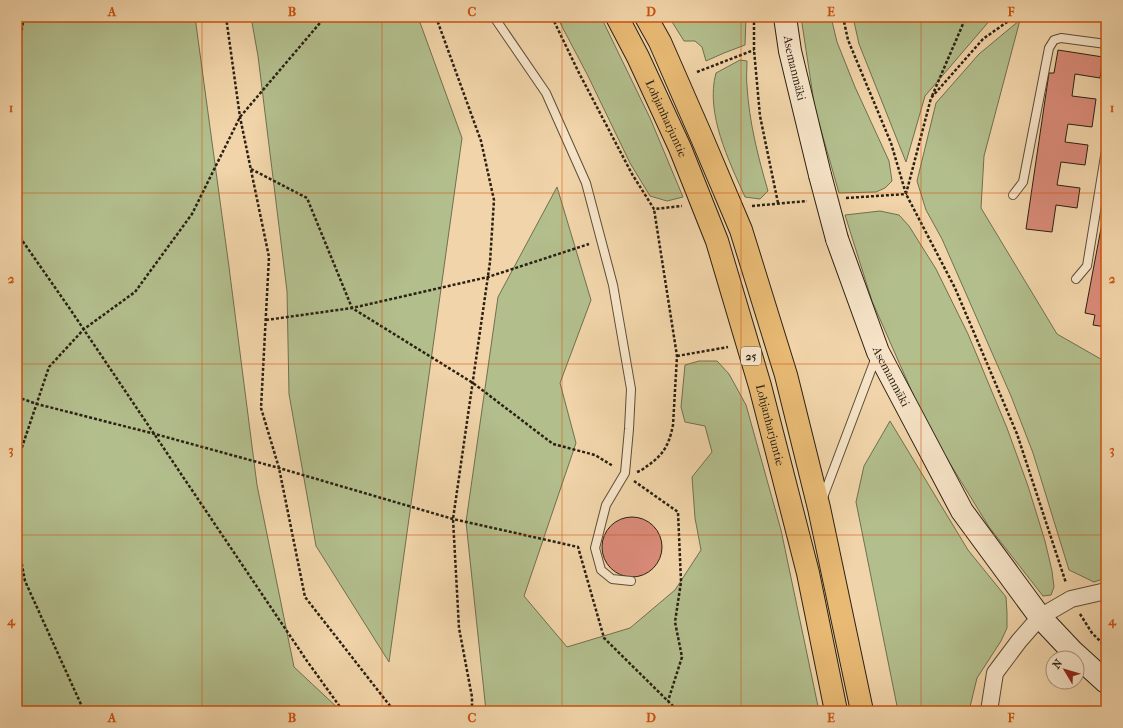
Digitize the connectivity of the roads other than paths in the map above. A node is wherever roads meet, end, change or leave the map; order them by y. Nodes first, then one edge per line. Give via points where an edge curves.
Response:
1 (494, 17) edge
2 (617, 17) edge
3 (646, 17) edge
4 (785, 17) edge
5 (1106, 44) edge
6 (1106, 150) edge
7 (1013, 195) dead end
8 (1076, 279) dead end
9 (878, 352) junction
10 (819, 508) junction
11 (631, 580) dead end
12 (1106, 591) edge
13 (1040, 617) junction
14 (1106, 682) edge
15 (836, 711) edge
16 (862, 711) edge
17 (989, 711) edge

1 - 11 lane via 546,93 586,183 613,285 631,389 629,429 625,473 606,505 595,548 601,570 612,579
2 - 15 highway, Lohjanharjuntie / 25 via 680,148 717,241 760,386 808,573
3 - 10 highway, Lohjanharjuntie / 25 via 660,42 741,230 786,375
4 - 9 street, Asemanmäki, bridge via 790,51 837,239
5 - 7 lane via 1061,38 1054,40 1049,48 1023,182
6 - 8 lane via 1087,266
9 - 10 lane
9 - 13 street, Asemanmäki via 962,511
10 - 16 highway, Lohjanharjuntie / 25
12 - 13 street via 1071,599
13 - 14 street, Asemanmäki
13 - 17 street via 1019,640 996,673

